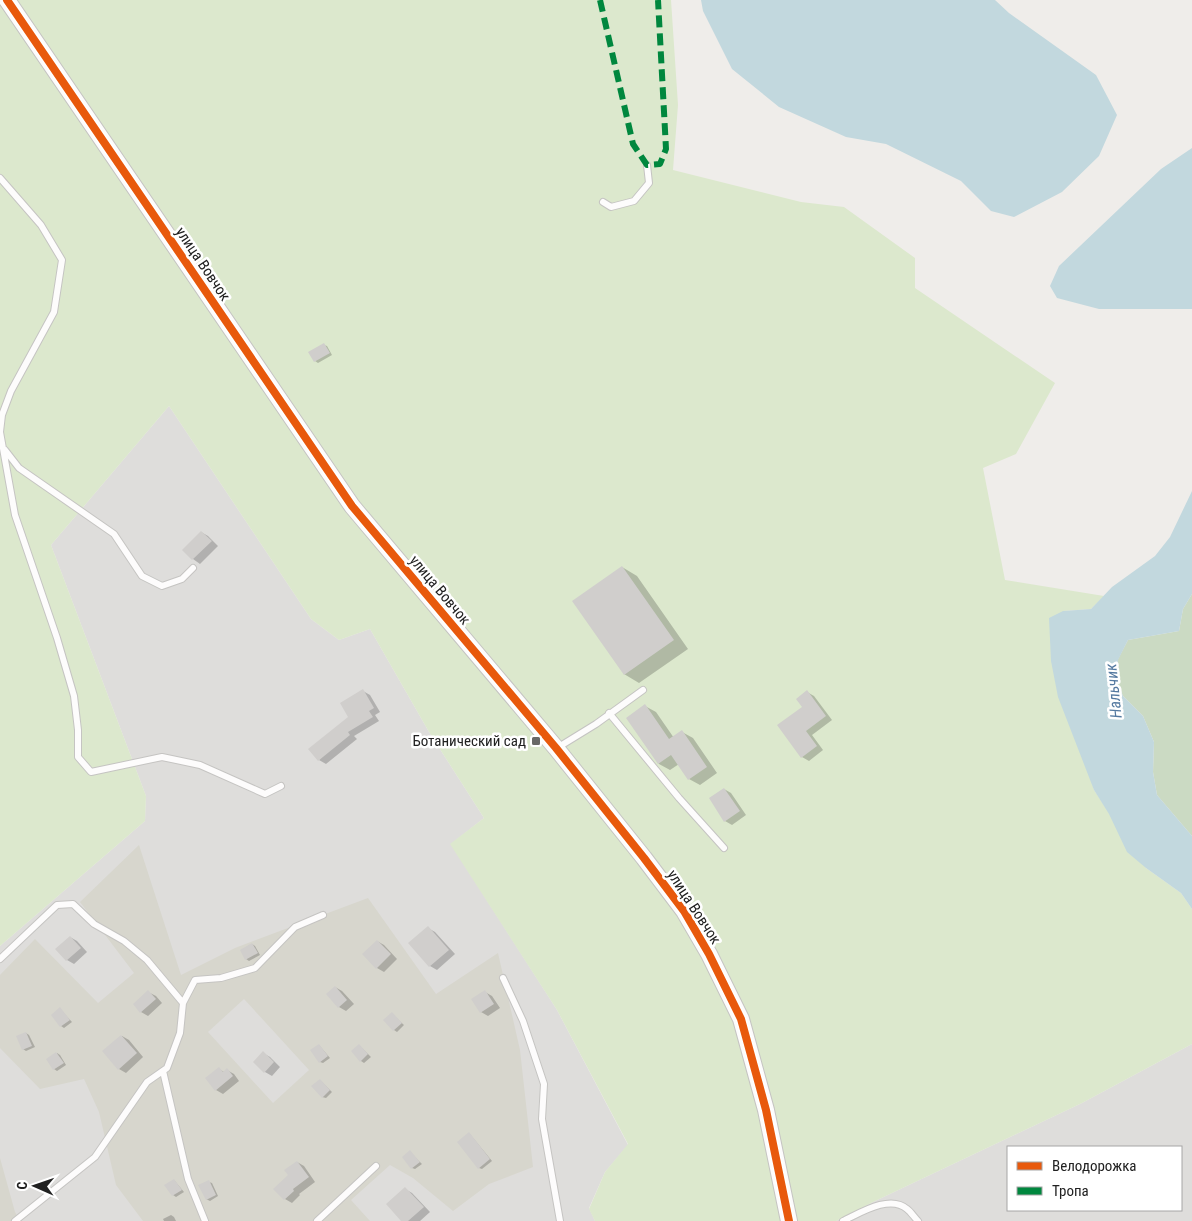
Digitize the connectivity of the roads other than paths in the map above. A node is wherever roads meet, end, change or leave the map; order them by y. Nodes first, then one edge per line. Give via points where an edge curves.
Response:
1 (7, 0) edge
2 (647, 165) dead end
3 (0, 178) edge
4 (603, 202) dead end
5 (4, 449) junction
6 (193, 568) dead end
7 (643, 690) dead end
8 (609, 713) junction
9 (556, 748) junction
10 (281, 786) dead end
11 (724, 848) dead end
12 (323, 915) dead end
13 (0, 959) edge
14 (503, 978) dead end
15 (183, 1003) junction
16 (163, 1071) junction
17 (376, 1166) dead end
18 (15, 1221) edge
19 (205, 1221) edge
20 (317, 1221) edge
21 (560, 1221) edge
22 (789, 1221) edge
23 (844, 1221) edge
24 (918, 1221) edge

1 - 9 street, улица Вовчок via 352,506
2 - 4 lane via 649,183 634,201 611,207
3 - 5 lane via 41,225 62,260 54,312 11,390 2,415 0,432
5 - 6 lane via 19,468 114,534 142,576 162,586 182,580
5 - 10 lane via 15,515 58,638 74,696 78,757 91,772 162,757 200,765 265,794
7 - 8 lane
8 - 9 lane
8 - 11 lane
9 - 22 street, улица Вовчок via 666,885 698,935 729,994 741,1019 764,1100
12 - 15 lane via 295,927 255,968 221,978 195,980
13 - 15 lane via 57,905 73,904 94,924 147,960
14 - 21 lane via 544,1084 542,1119
15 - 16 lane via 180,1033
16 - 18 lane via 147,1082 95,1157
16 - 19 lane via 188,1179
17 - 20 lane
23 - 24 lane via 881,1204 906,1208

